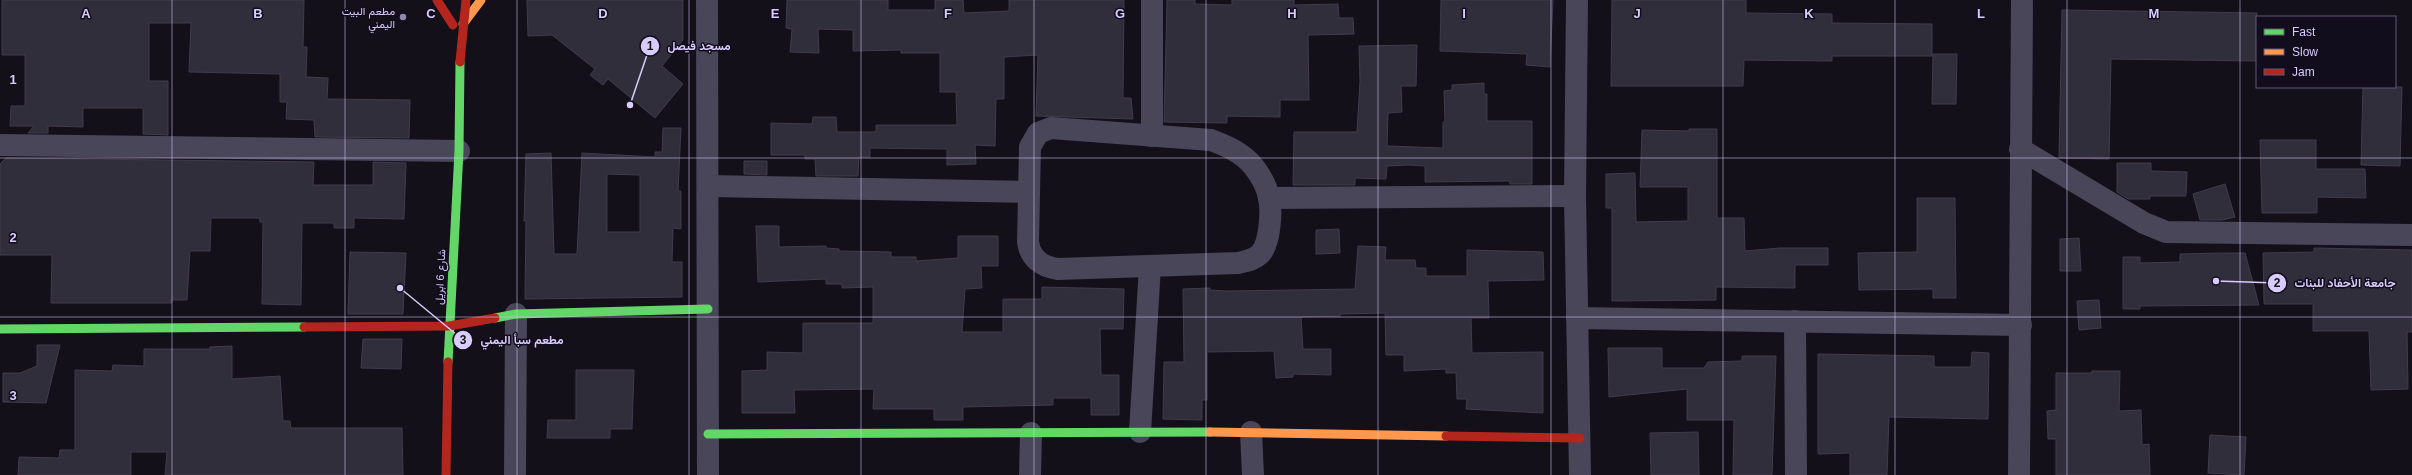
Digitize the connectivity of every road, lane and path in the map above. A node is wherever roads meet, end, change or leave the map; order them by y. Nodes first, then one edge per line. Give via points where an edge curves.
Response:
1 (437, 0) edge
2 (449, 0) edge
3 (466, 0) edge
4 (481, 0) edge
5 (707, 0) edge
6 (1152, 0) edge
7 (1577, 0) edge
8 (2022, 0) edge
9 (463, 24) junction
10 (453, 25) junction
11 (460, 58) junction
12 (1152, 136) junction
13 (0, 145) edge
14 (2020, 149) junction
15 (459, 151) junction
16 (708, 186) junction
17 (1029, 192) junction
18 (1575, 196) junction
19 (1269, 198) junction
20 (2412, 235) edge
21 (1150, 266) junction
22 (708, 309) junction
23 (516, 314) junction
24 (1577, 318) junction
25 (1796, 321) junction
26 (2021, 325) junction
27 (450, 326) junction
28 (0, 329) edge
29 (1140, 432) junction
30 (1251, 432) junction
31 (1031, 433) junction
32 (708, 434) junction
33 (1580, 438) junction
34 (446, 475) edge
35 (515, 475) edge
36 (708, 475) edge
37 (1030, 475) edge
38 (1253, 475) edge
39 (1580, 475) edge
40 (1796, 475) edge
41 (2019, 475) edge

1 - 10 street
2 - 10 street
3 - 9 street
4 - 9 street
5 - 16 street
6 - 12 street
7 - 18 street
8 - 14 street
9 - 11 street
10 - 11 street
11 - 15 street, شارع 6 ابريل
12 - 17 street via 1057,128 1044,130 1033,139 1030,147
12 - 19 street via 1210,140 1227,146 1242,155 1254,167 1264,182
13 - 15 street
14 - 20 street via 2144,223 2166,232
14 - 26 street
15 - 27 street, شارع 6 ابريل
16 - 17 street
16 - 22 street
17 - 21 street via 1030,251 1039,262 1058,269
18 - 19 street
18 - 24 street
19 - 21 street via 1268,239 1266,247 1254,259 1238,263
21 - 29 street
22 - 23 street
22 - 32 street
23 - 27 street
23 - 35 street
24 - 25 street
24 - 33 street
25 - 26 street
25 - 40 street
26 - 41 street
27 - 28 street
27 - 34 street, شارع 6 ابريل
29 - 30 street
29 - 31 street
30 - 33 street
30 - 38 street
31 - 32 street
31 - 37 street
32 - 36 street
33 - 39 street

